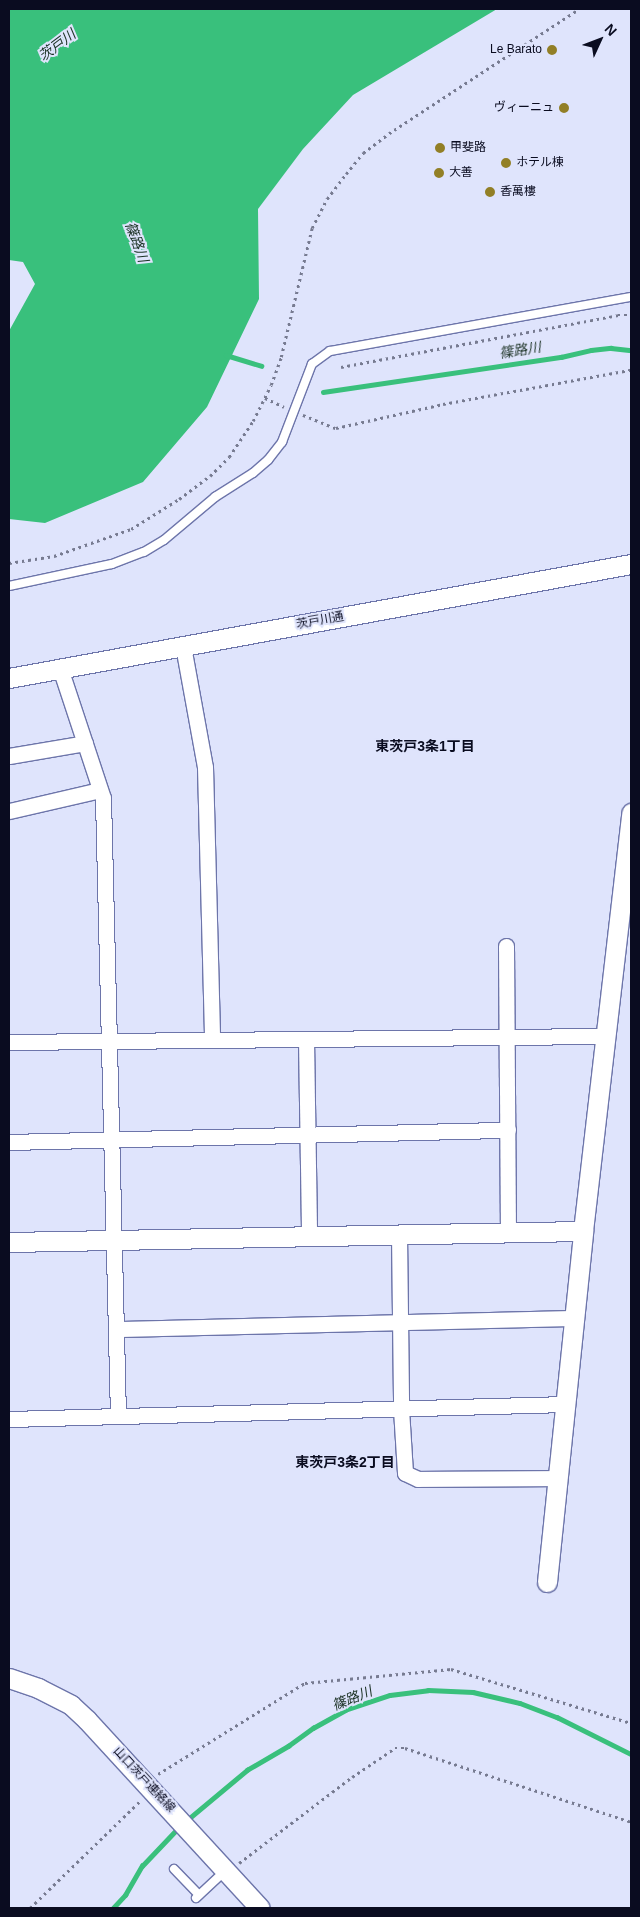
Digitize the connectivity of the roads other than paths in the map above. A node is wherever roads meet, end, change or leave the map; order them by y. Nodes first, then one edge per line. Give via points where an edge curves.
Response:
1 (631, 297) edge
2 (631, 564) edge
3 (9, 586) edge
4 (183, 646) junction
5 (60, 668) junction
6 (9, 678) edge
7 (84, 743) junction
8 (9, 756) edge
9 (100, 790) junction
10 (9, 811) edge
11 (631, 813) edge
12 (506, 946) dead end
13 (606, 1036) junction
14 (508, 1037) junction
15 (306, 1039) junction
16 (212, 1040) junction
17 (109, 1041) junction
18 (9, 1042) edge
19 (508, 1130) junction
20 (307, 1134) junction
21 (112, 1138) junction
22 (9, 1142) edge
23 (583, 1231) junction
24 (508, 1232) junction
25 (399, 1234) junction
26 (309, 1236) junction
27 (114, 1239) junction
28 (9, 1242) edge
29 (574, 1318) junction
30 (400, 1322) junction
31 (118, 1329) junction
32 (566, 1404) junction
33 (401, 1409) junction
34 (118, 1416) junction
35 (9, 1419) edge
36 (559, 1478) junction
37 (547, 1582) dead end
38 (9, 1678) edge
39 (227, 1865) junction
40 (174, 1869) dead end
41 (260, 1908) edge

1 - 3 lane via 330,350 312,364 282,442 268,460 215,497 164,540 144,552 112,564
2 - 4 street, 茨戸川通
4 - 5 street, 茨戸川通
4 - 16 street via 205,767
5 - 6 street, 茨戸川通
5 - 7 street
7 - 8 street
7 - 9 street
9 - 10 street
9 - 17 street
11 - 13 street
12 - 14 street
13 - 14 street
13 - 23 street
14 - 15 street
14 - 19 street
15 - 16 street
15 - 20 street
16 - 17 street
17 - 18 street
17 - 21 street
19 - 20 street
19 - 24 street
20 - 21 street
20 - 26 street
21 - 22 street
21 - 27 street
23 - 24 street
23 - 29 street
24 - 25 street
25 - 26 street
25 - 30 street
26 - 27 street
27 - 28 street
27 - 31 street
29 - 30 street
29 - 32 street
30 - 31 street
30 - 33 street
31 - 34 street
32 - 33 street
32 - 36 street
33 - 34 street
33 - 36 street via 405,1473 418,1479
34 - 35 street
36 - 37 street
38 - 39 street, 山口茨戸連絡線 via 71,1705 150,1798
39 - 40 lane via 197,1897
39 - 41 street, 山口茨戸連絡線

